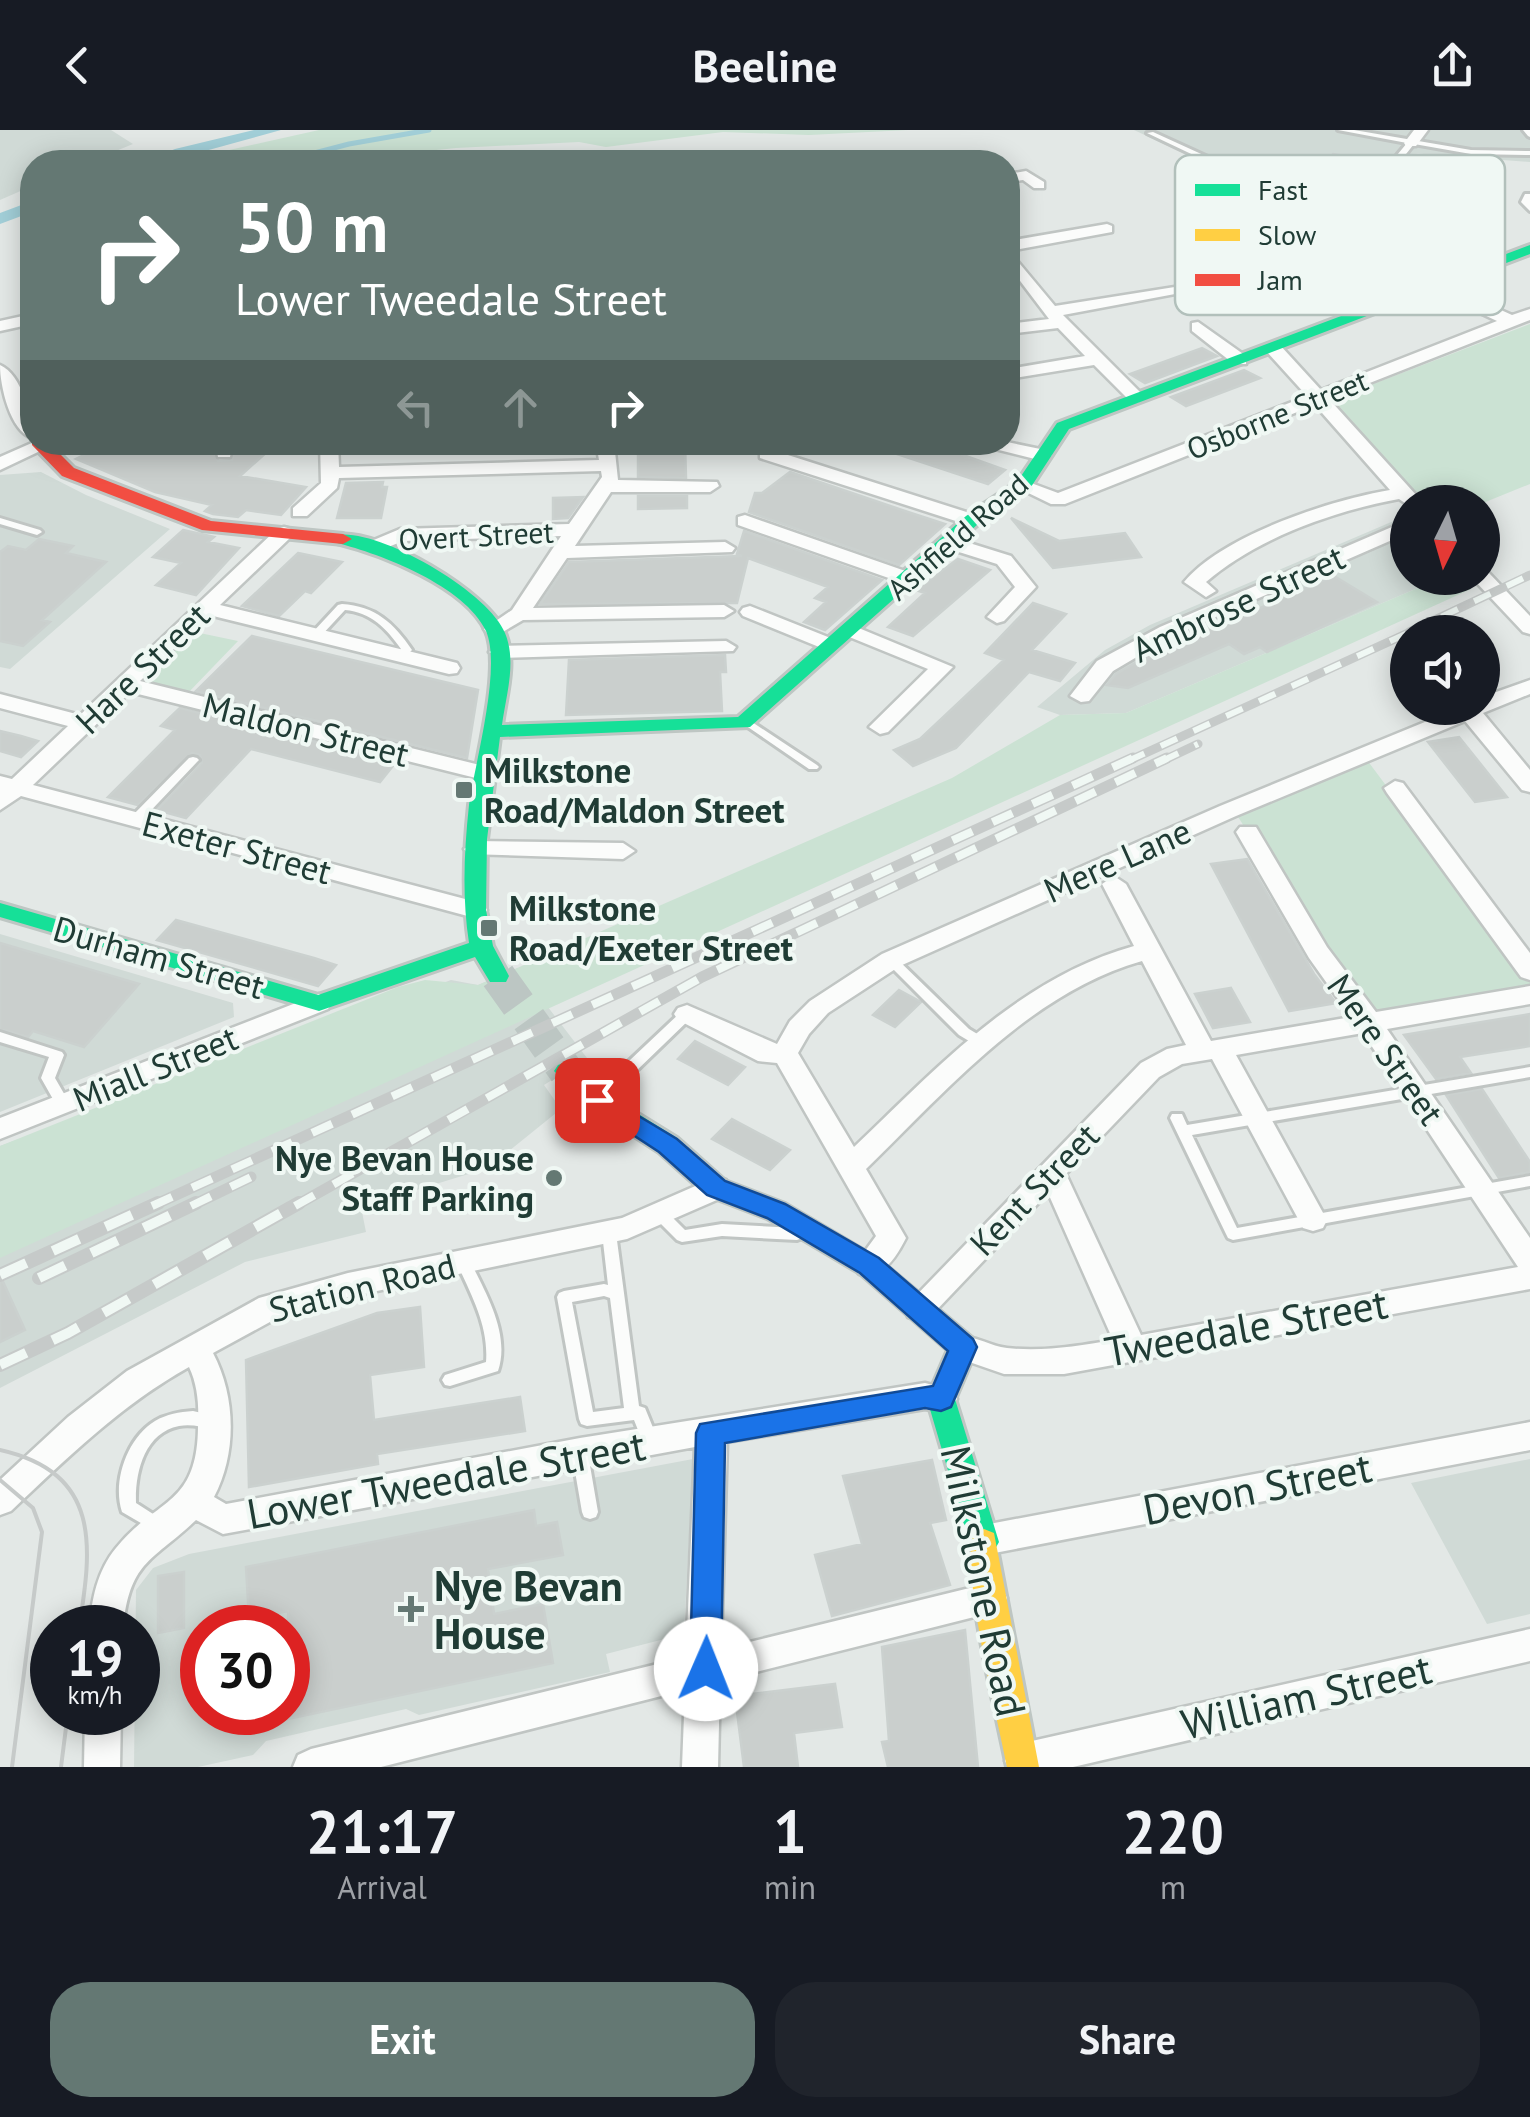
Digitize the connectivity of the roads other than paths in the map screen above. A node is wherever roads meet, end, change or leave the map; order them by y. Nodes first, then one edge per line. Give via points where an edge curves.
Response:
1 (1342, 130) edge
2 (1151, 132) dead end
3 (1416, 136) edge
4 (1530, 153) edge
5 (1199, 155) edge
6 (1020, 176) edge
7 (1039, 185) dead end
8 (1528, 196) edge
9 (1530, 210) edge
10 (1107, 229) dead end
11 (1020, 244) edge
12 (1530, 250) edge
13 (1505, 259) edge
14 (1020, 271) edge
15 (1175, 290) dead end
16 (1530, 314) edge
17 (1359, 315) edge
18 (1498, 315) edge
19 (1056, 318) junction
20 (1511, 321) junction
21 (1020, 326) edge
22 (1198, 327) dead end
23 (1273, 348) junction
24 (1097, 359) junction
25 (1240, 360) junction
26 (1020, 372) edge
27 (3, 382) edge
28 (1136, 398) junction
29 (1318, 398) junction
30 (20, 409) edge
31 (1020, 451) edge
32 (53, 455) edge
33 (330, 455) edge
34 (607, 455) edge
35 (769, 455) edge
36 (1043, 455) junction
37 (610, 465) junction
38 (330, 472) junction
39 (1396, 485) edge
40 (604, 486) junction
41 (710, 486) dead end
42 (1023, 486) junction
43 (1390, 497) edge
44 (300, 512) dead end
45 (972, 520) junction
46 (0, 521) edge
47 (745, 522) dead end
48 (578, 530) junction
49 (37, 532) dead end
50 (284, 532) junction
51 (1390, 534) edge
52 (948, 542) junction
53 (376, 546) junction
54 (725, 548) dead end
55 (563, 552) junction
56 (907, 578) junction
57 (1206, 591) dead end
58 (1498, 595) edge
59 (205, 608) junction
60 (750, 612) dead end
61 (519, 614) junction
62 (996, 617) dead end
63 (1530, 628) edge
64 (316, 635) junction
65 (840, 637) junction
66 (497, 640) junction
67 (726, 646) dead end
68 (702, 647) junction
69 (400, 656) junction
70 (449, 668) dead end
71 (125, 684) junction
72 (1530, 686) edge
73 (1080, 696) dead end
74 (1500, 698) edge
75 (0, 702) edge
76 (746, 720) junction
77 (84, 723) junction
78 (1435, 725) edge
79 (1488, 725) edge
80 (880, 727) dead end
81 (495, 732) junction
82 (192, 760) dead end
83 (813, 767) dead end
84 (488, 774) junction
85 (1530, 785) edge
86 (1394, 788) dead end
87 (6, 791) edge
88 (136, 819) junction
89 (1248, 832) dead end
90 (476, 849) junction
91 (623, 850) dead end
92 (1114, 884) dead end
93 (0, 910) edge
94 (475, 910) junction
95 (481, 947) junction
96 (1149, 950) junction
97 (891, 960) junction
98 (1530, 971) edge
99 (498, 976) tunnel mouth
100 (1530, 995) edge
101 (318, 1003) junction
102 (687, 1014) joint
103 (1370, 1024) junction
104 (0, 1037) edge
105 (984, 1044) junction
106 (1211, 1050) junction
107 (786, 1053) junction
108 (566, 1071) tunnel mouth
109 (1530, 1072) edge
110 (1418, 1090) junction
111 (597, 1100) junction
112 (62, 1104) junction
113 (1257, 1118) junction
114 (0, 1129) edge
115 (850, 1168) junction
116 (1049, 1173) junction
117 (1530, 1181) edge
118 (716, 1188) junction
119 (1480, 1190) junction
120 (661, 1214) junction
121 (1313, 1220) junction
122 (609, 1233) junction
123 (814, 1234) junction
124 (463, 1261) junction
125 (1530, 1262) edge
126 (869, 1266) junction
127 (1530, 1277) edge
128 (616, 1294) junction
129 (919, 1308) junction
130 (963, 1347) junction
131 (1131, 1347) junction
132 (193, 1348) junction
133 (450, 1380) dead end
134 (941, 1399) junction
135 (632, 1412) junction
136 (214, 1422) junction
137 (710, 1433) junction
138 (1530, 1436) edge
139 (650, 1442) junction
140 (580, 1452) junction
141 (192, 1501) junction
142 (2, 1503) edge
143 (590, 1512) dead end
144 (160, 1528) junction
145 (984, 1540) junction
146 (990, 1598) junction
147 (108, 1605) edge
148 (1527, 1652) edge
149 (706, 1669) junction
150 (103, 1735) edge
151 (382, 1758) edge
152 (1023, 1764) edge
153 (102, 1767) edge
154 (312, 1767) edge
155 (700, 1767) edge

1 - 3 lane
2 - 5 lane
3 - 4 lane via 1495,155
6 - 7 street
8 - 9 lane
10 - 11 street
12 - 13 street, Ashfield Road
14 - 19 street
15 - 19 street
16 - 20 street, Osborne Street
17 - 23 street, Ashfield Road
18 - 20 street
19 - 21 street
19 - 24 street
20 - 29 street, Osborne Street
22 - 25 street
23 - 25 street, Ashfield Road
23 - 29 street
24 - 26 street
24 - 28 street
25 - 28 street, Ashfield Road
27 - 30 street
28 - 36 street, Ashfield Road via 1064,426
29 - 39 street
29 - 42 street, Osborne Street via 1058,500
31 - 36 street
32 - 50 street via 68,472 208,526
33 - 38 street
34 - 37 street
35 - 45 street
36 - 42 street, Ashfield Road
37 - 38 street
37 - 40 street
38 - 44 street via 330,484
40 - 41 street
40 - 48 street
42 - 45 street, Ashfield Road
43 - 57 street via 1369,496 1222,558 1194,582
45 - 52 street, Ashfield Road
46 - 49 lane
47 - 56 street
48 - 53 street, Overt Street via 400,535
48 - 55 street
50 - 53 street
50 - 59 street, Hare Street
51 - 73 street, Ambrose Street via 1167,631 1105,666
52 - 56 street, Ashfield Road
52 - 62 street via 1004,560 1026,587
53 - 66 street via 472,600
54 - 55 street
55 - 61 street
56 - 65 street, Ashfield Road
58 - 63 street
59 - 64 street
59 - 71 street, Hare Street
60 - 65 street
61 - 66 street
61 - 68 street via 713,611
64 - 69 street
64 - 69 lane via 342,607 362,607 392,627 407,650
65 - 76 street, Ashfield Road
65 - 80 street via 942,667
66 - 68 street
66 - 81 street
67 - 68 street
69 - 70 street
71 - 77 street, Hare Street
71 - 84 street, Maldon Street
72 - 74 street, Mere Lane
75 - 77 street
76 - 81 street
76 - 83 lane
77 - 87 street, Hare Street
78 - 97 street, Mere Lane
79 - 85 street
81 - 84 street
82 - 88 lane
84 - 90 street
86 - 98 street
87 - 88 street, Exeter Street
88 - 94 street, Exeter Street
89 - 103 street, Mere Street via 1318,952
90 - 91 street
90 - 94 street
92 - 96 street
93 - 101 street, Durham Street
94 - 95 street
95 - 99 street
95 - 101 street, Miall Street
96 - 105 street via 1119,956 1050,992
96 - 106 street
97 - 105 lane
97 - 107 street, Mere Lane via 819,1007
100 - 103 street
101 - 112 street, Miall Street
102 - 107 street via 767,1054
102 - 111 lane
103 - 106 street
103 - 110 street, Mere Street
104 - 112 lane via 57,1054 48,1078
105 - 115 street
106 - 113 street
106 - 116 street, Kent Street via 1176,1056 1150,1070
107 - 115 street
108 - 111 street
109 - 110 lane
110 - 113 lane
110 - 119 street, Mere Street
111 - 118 street via 668,1145
112 - 114 street, Miall Street
113 - 121 street
113 - 121 lane via 1180,1125 1233,1234
115 - 126 street via 892,1238
116 - 129 street, Kent Street
116 - 131 street
117 - 119 lane
118 - 120 street, Station Road
118 - 123 street
119 - 121 lane
119 - 125 street, Mere Street
120 - 122 street, Station Road
120 - 123 lane via 682,1236 722,1230
122 - 124 street, Station Road
122 - 128 lane
123 - 126 street
124 - 132 street, Station Road via 270,1308
124 - 133 lane via 496,1348 493,1366
126 - 129 street
127 - 131 street, Tweedale Street
128 - 135 lane
128 - 135 lane via 564,1297 586,1419
129 - 130 street
130 - 131 street, Tweedale Street via 984,1357 1031,1362
130 - 134 street, Milkstone Road
132 - 136 street via 208,1368
132 - 142 street, Station Road via 138,1380 79,1427
134 - 137 street, Lower Tweedale Street via 925,1396
134 - 145 street, Milkstone Road
135 - 139 lane
136 - 141 street via 210,1469
136 - 144 lane via 180,1415 164,1422 132,1461 128,1507
137 - 139 street, Lower Tweedale Street
137 - 149 street
138 - 145 street, Devon Street
139 - 140 street, Lower Tweedale Street
140 - 141 street, Lower Tweedale Street via 223,1520
140 - 143 lane
141 - 144 street
144 - 147 street via 124,1561 110,1584
145 - 146 street, Milkstone Road
146 - 149 street
146 - 152 street, Milkstone Road
148 - 152 street, William Street
149 - 151 street
149 - 155 street
150 - 153 street
151 - 154 street

